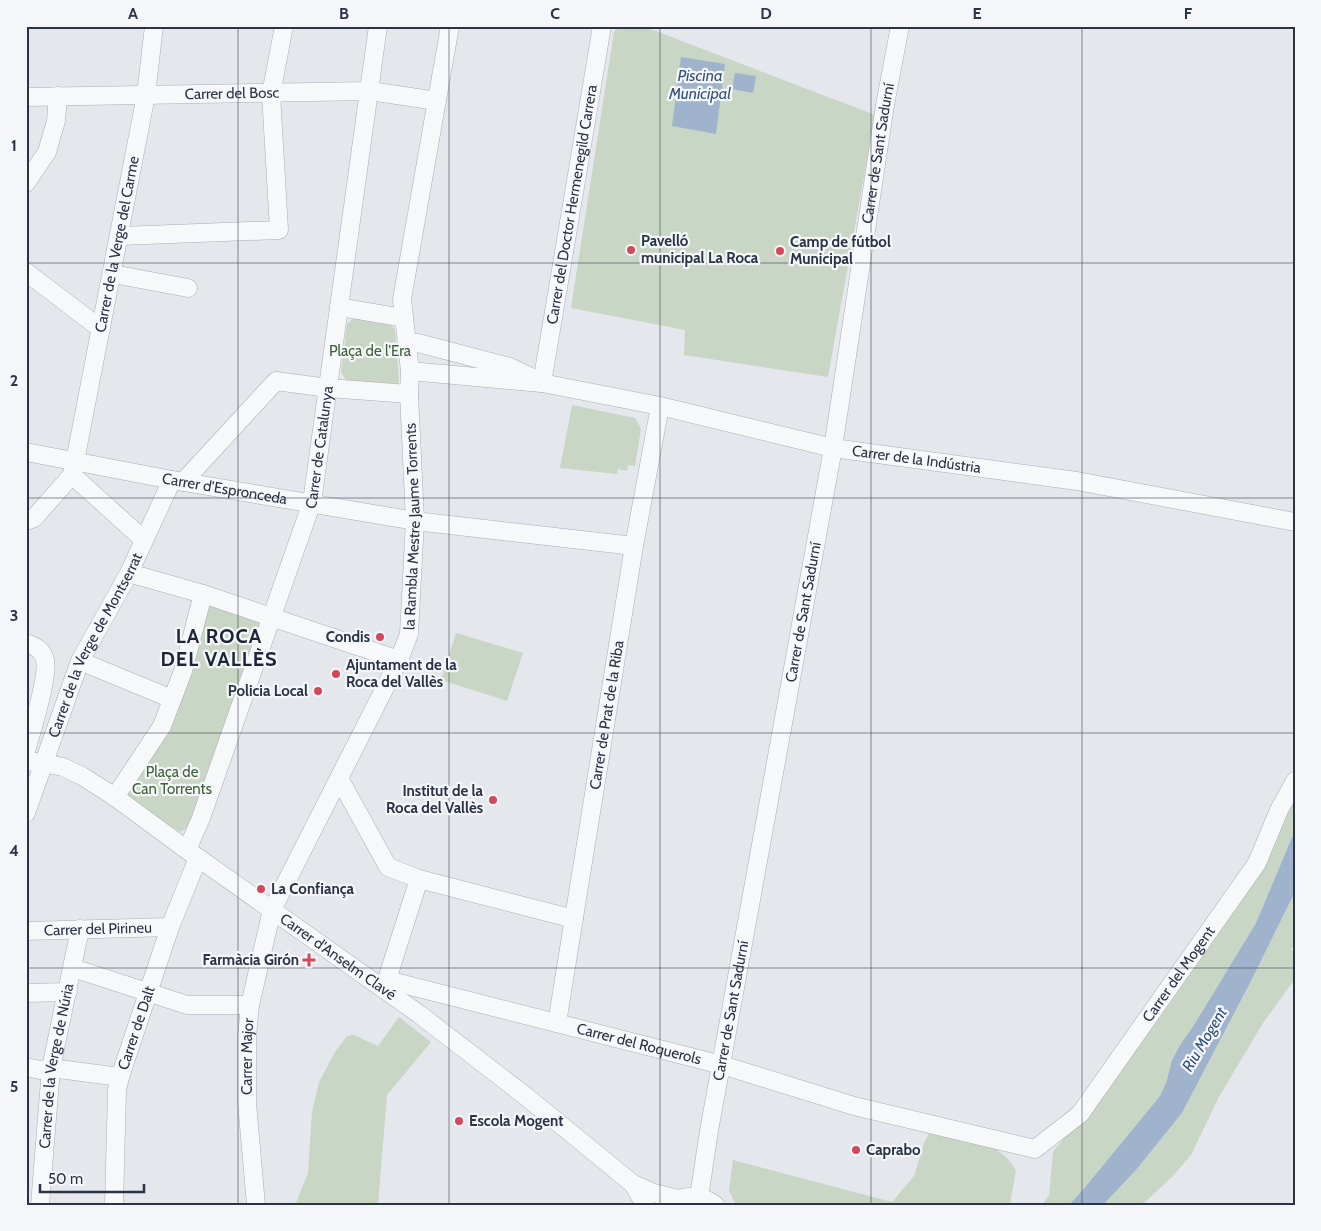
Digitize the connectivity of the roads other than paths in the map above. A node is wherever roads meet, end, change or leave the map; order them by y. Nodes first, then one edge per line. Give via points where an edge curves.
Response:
1 (154, 26) edge
2 (284, 26) edge
3 (378, 26) edge
4 (450, 26) edge
5 (602, 26) edge
6 (900, 26) edge
7 (370, 91) junction
8 (271, 94) junction
9 (146, 95) junction
10 (58, 96) junction
11 (26, 97) edge
12 (437, 101) junction
13 (26, 183) edge
14 (120, 236) junction
15 (26, 272) edge
16 (112, 274) junction
17 (188, 288) dead end
18 (340, 302) junction
19 (404, 318) junction
20 (101, 329) junction
21 (407, 344) junction
22 (410, 371) junction
23 (542, 383) junction
24 (328, 388) junction
25 (410, 394) junction
26 (660, 406) junction
27 (833, 448) junction
28 (26, 452) edge
29 (73, 468) junction
30 (178, 481) junction
31 (312, 502) junction
32 (26, 521) edge
33 (415, 521) junction
34 (1295, 522) edge
35 (144, 540) junction
36 (634, 546) junction
37 (129, 573) junction
38 (203, 594) junction
39 (272, 618) junction
40 (26, 643) edge
41 (399, 660) junction
42 (80, 661) junction
43 (172, 699) junction
44 (26, 751) edge
45 (35, 762) edge
46 (339, 778) junction
47 (1295, 780) edge
48 (115, 797) junction
49 (26, 813) edge
50 (192, 854) junction
51 (419, 879) junction
52 (272, 910) junction
53 (574, 919) junction
54 (170, 927) junction
55 (80, 929) junction
56 (26, 931) edge
57 (73, 968) junction
58 (386, 985) junction
59 (68, 992) junction
60 (26, 993) edge
61 (148, 993) junction
62 (250, 1004) junction
63 (557, 1023) junction
64 (722, 1065) junction
65 (26, 1066) edge
66 (51, 1068) junction
67 (120, 1077) junction
68 (1035, 1149) joint
69 (633, 1184) junction
70 (699, 1197) junction
71 (673, 1202) edge
72 (40, 1205) edge
73 (114, 1205) edge
74 (256, 1205) edge
75 (645, 1205) edge
76 (715, 1205) edge

1 - 9 street, Carrer de la Verge del Carme
2 - 8 street
3 - 7 street, Carrer de Catalunya
4 - 12 street, la Rambla Mestre Jaume Torrents
5 - 23 street, Carrer del Doctor Hermenegild Carrera
6 - 27 street, Carrer de Sant Sadurní
7 - 8 street, Carrer del Bosc
7 - 12 street, Carrer del Bosc
7 - 18 street, Carrer de Catalunya
8 - 9 street, Carrer del Bosc
8 - 14 street via 279,230
9 - 10 street, Carrer del Bosc
9 - 14 street, Carrer de la Verge del Carme
10 - 11 street, Carrer del Bosc
10 - 13 street via 56,121 47,152
12 - 19 street, la Rambla Mestre Jaume Torrents via 402,299
14 - 16 street, Carrer de la Verge del Carme
15 - 20 street
16 - 17 street
16 - 20 street, Carrer de la Verge del Carme
18 - 19 street
18 - 24 street, Carrer de Catalunya
19 - 21 street, la Rambla Mestre Jaume Torrents
20 - 29 street, Carrer de la Verge del Carme
21 - 22 street, la Rambla Mestre Jaume Torrents
21 - 23 street, Carrer de la Indústria via 510,367
22 - 23 street, Carrer de la Indústria
22 - 25 street, la Rambla Mestre Jaume Torrents
23 - 26 street, Carrer de la Indústria
24 - 25 street, Carrer de la Verge de Montserrat
24 - 30 street, Carrer de la Verge de Montserrat via 276,381
24 - 31 street, Carrer de Catalunya
25 - 33 street, la Rambla Mestre Jaume Torrents
26 - 27 street, Carrer de la Indústria
26 - 36 street, Carrer de Prat de la Riba
27 - 34 street, Carrer de la Indústria via 1077,481
27 - 64 street, Carrer de Sant Sadurní
28 - 29 street, Carrer d'Espronceda
29 - 30 street, Carrer d'Espronceda
29 - 32 street via 34,518
29 - 35 street
30 - 31 street, Carrer d'Espronceda
30 - 35 street, Carrer de la Verge de Montserrat
31 - 33 street, Carrer d'Espronceda
31 - 39 street, Carrer de Catalunya
33 - 36 street, Carrer d'Espronceda
33 - 41 street, la Rambla Mestre Jaume Torrents via 409,634
35 - 37 street, Carrer de la Verge de Montserrat
36 - 53 street, Carrer de Prat de la Riba
37 - 38 street
37 - 42 street, Carrer de la Verge de Montserrat
38 - 39 street
38 - 43 street via 183,671
39 - 41 street
39 - 50 street, Carrer de Catalunya via 201,818
40 - 44 street via 38,647 45,660 44,685
41 - 46 street, la Rambla Mestre Jaume Torrents
42 - 43 street
42 - 45 street, Carrer de la Verge de Montserrat
43 - 48 street via 162,726
45 - 48 street, Carrer d'Anselm Clavé via 62,767
45 - 49 street, Carrer de la Verge de Montserrat
46 - 51 street via 388,867
46 - 52 street, la Rambla Mestre Jaume Torrents
47 - 68 street, Carrer del Mogent via 1257,863 1246,879 1080,1114
48 - 50 street, Carrer d'Anselm Clavé
50 - 52 street, Carrer d'Anselm Clavé
50 - 54 street, Carrer de Dalt
51 - 53 street
51 - 58 street
52 - 58 street, Carrer d'Anselm Clavé
52 - 62 street, Carrer Major
53 - 63 street, Carrer de Prat de la Riba
54 - 55 street, Carrer del Pirineu
54 - 61 street, Carrer de Dalt
55 - 56 street, Carrer del Pirineu
55 - 57 street, Carrer de la Verge de Núria
57 - 59 street, Carrer de la Verge de Núria
57 - 61 street
58 - 63 street, Carrer del Roquerols
58 - 69 street, Carrer d'Anselm Clavé
59 - 60 street
59 - 66 street, Carrer de la Verge de Núria
61 - 62 street via 187,1005
61 - 67 street, Carrer de Dalt
62 - 74 street, Carrer Major via 247,1103
63 - 64 street, Carrer del Roquerols
64 - 68 street, Carrer del Roquerols via 854,1106
64 - 70 street, Carrer de Sant Sadurní
65 - 66 street via 40,1070
66 - 67 street
66 - 72 street, Carrer de la Verge de Núria
67 - 73 street, Carrer de Dalt
69 - 71 street
69 - 75 street
70 - 71 street
70 - 76 street

